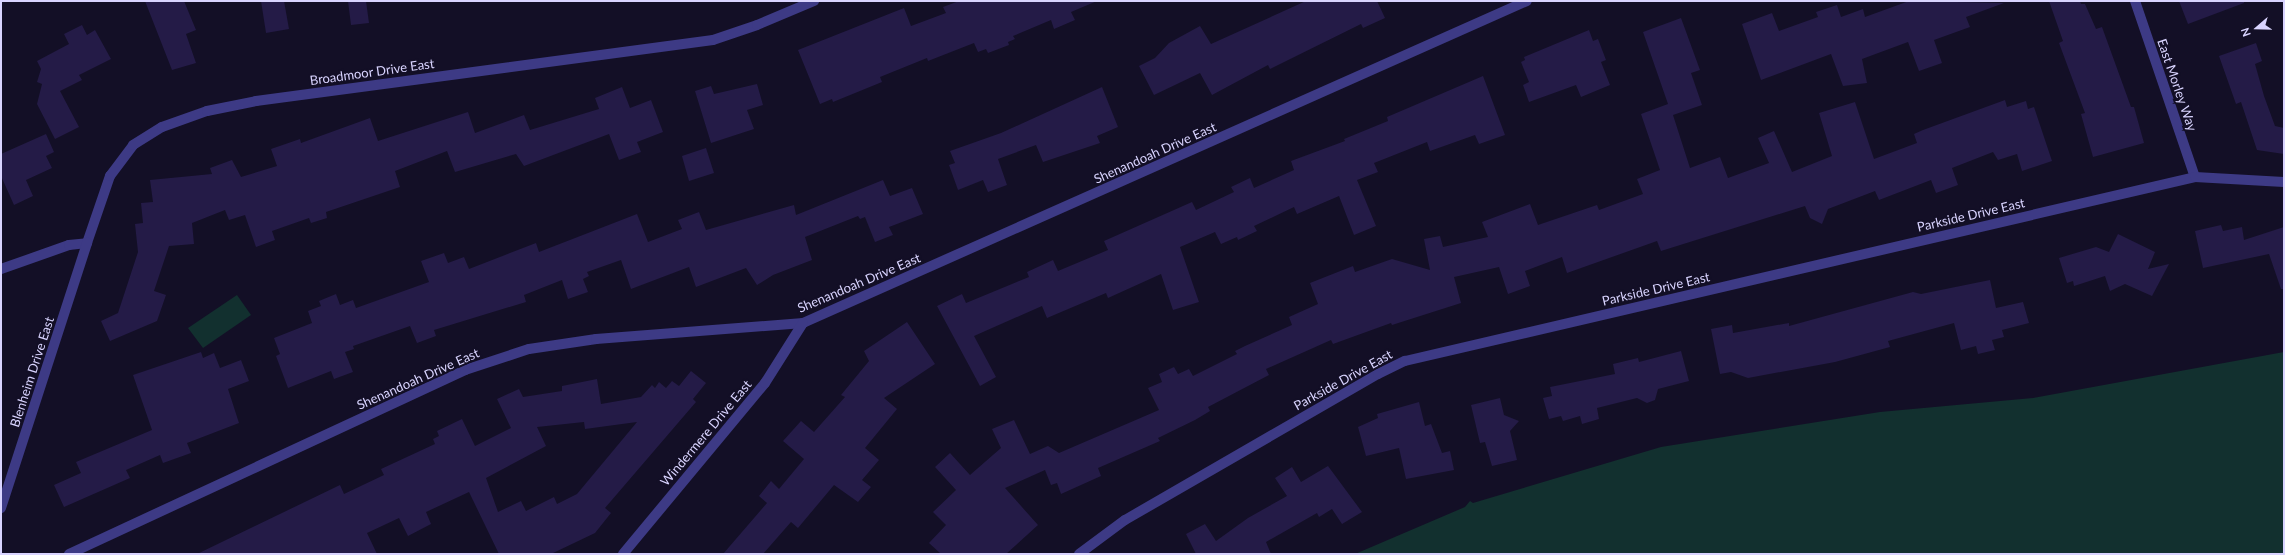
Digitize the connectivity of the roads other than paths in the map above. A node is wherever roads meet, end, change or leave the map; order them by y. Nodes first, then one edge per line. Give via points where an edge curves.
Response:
1 (814, 1) edge
2 (1527, 1) edge
3 (2135, 1) edge
4 (2195, 177) junction
5 (2284, 182) edge
6 (87, 243) junction
7 (1, 269) edge
8 (803, 323) junction
9 (1, 508) edge
10 (69, 554) edge
11 (623, 554) edge
12 (1079, 554) edge

1 - 6 street, Broadmoor Drive East via 713,40 256,101 207,111 162,127 133,145 110,176
2 - 8 street, Shenandoah Drive East
3 - 4 street, East Morley Way
4 - 5 street, Parkside Drive East
4 - 12 street, Parkside Drive East via 1405,361 1126,520
6 - 7 street via 69,245
6 - 9 street, Blenheim Drive East
8 - 10 street, Shenandoah Drive East via 596,339 529,349 465,370
8 - 11 street, Windermere Drive East via 765,383

